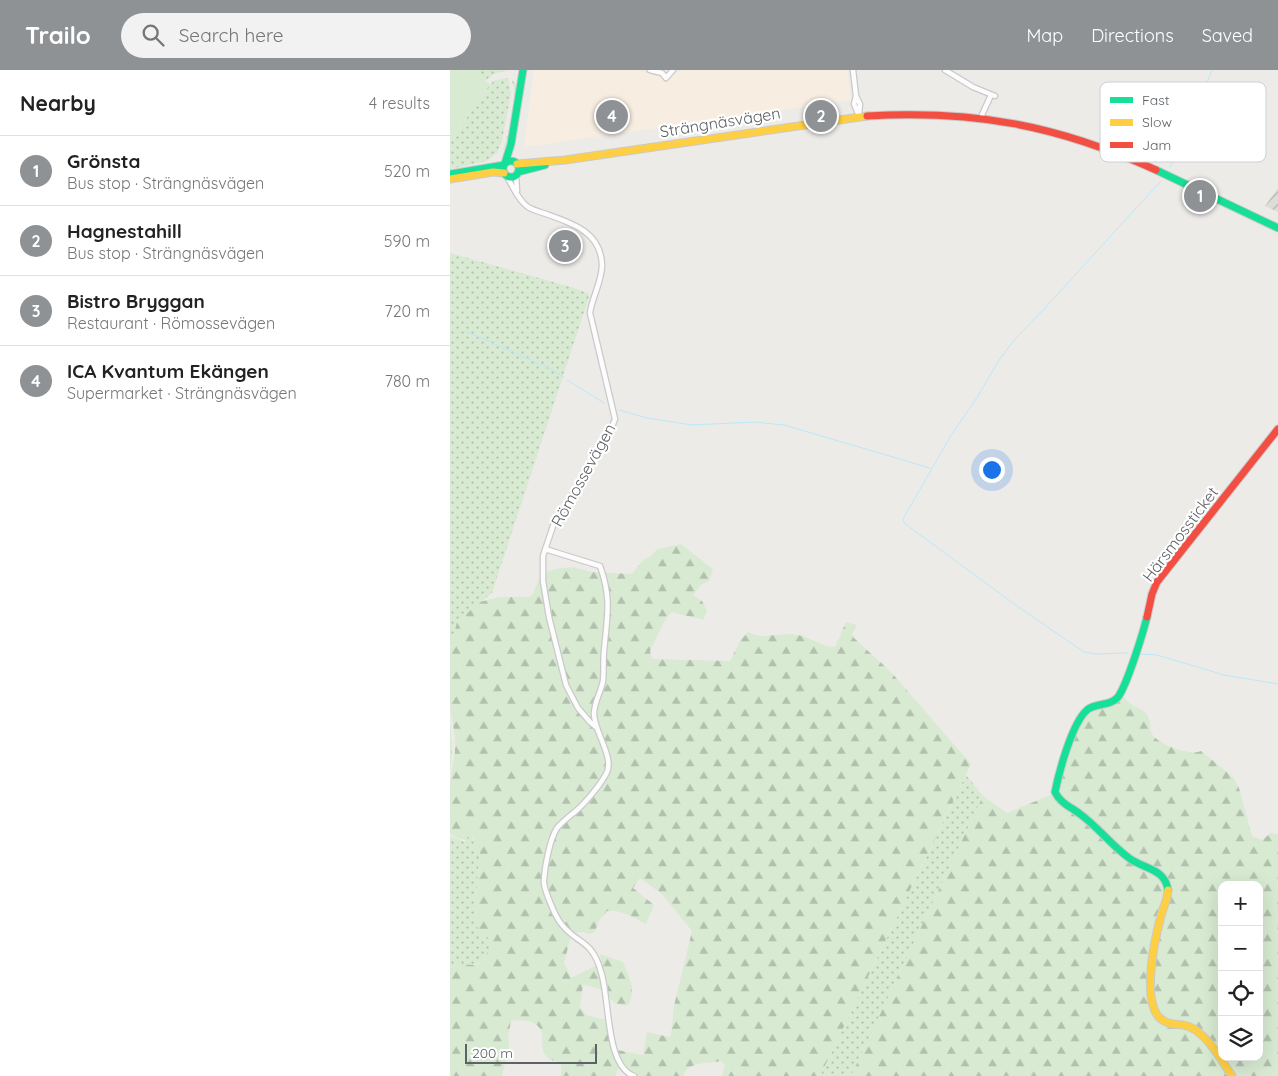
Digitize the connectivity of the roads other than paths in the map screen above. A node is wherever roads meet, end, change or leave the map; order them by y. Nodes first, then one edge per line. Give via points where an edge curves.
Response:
1 (523, 70) edge
2 (650, 70) edge
3 (673, 70) edge
4 (853, 70) edge
5 (945, 70) edge
6 (859, 116) junction
7 (981, 117) junction
8 (511, 144) junction
9 (1100, 147) edge
10 (1136, 162) edge
11 (504, 164) junction
12 (517, 168) junction
13 (450, 174) edge
14 (505, 174) junction
15 (450, 179) edge
16 (518, 194) junction
17 (1278, 228) edge
18 (1278, 429) edge
19 (545, 549) junction
20 (596, 727) junction
21 (634, 1076) edge
22 (1232, 1076) edge

1 - 8 street
2 - 3 street via 662,73 666,78
4 - 6 street via 860,104
5 - 7 street via 993,96
6 - 7 street, Strängnäsvägen via 900,113
6 - 12 street, Strängnäsvägen
7 - 9 street, Strängnäsvägen via 1039,128
8 - 11 street
8 - 12 street
10 - 17 street, Strängnäsvägen
11 - 12 street via 509,161
11 - 13 street
11 - 14 street
12 - 14 street via 512,177
12 - 16 street
14 - 15 street via 493,172
14 - 16 street, Römossevägen
16 - 19 street, Römossevägen via 528,207 585,230 600,252 601,271 590,313 615,419 608,437 559,516
18 - 22 street, Härsmossticket via 1157,582 1122,690 1108,705 1092,706 1082,715 1055,792 1058,799 1082,815 1134,863 1157,872 1166,880 1168,896 1160,920 1150,984 1152,1005 1168,1024 1184,1025 1199,1033
19 - 20 street, Römossevägen via 545,595 566,685 578,708
19 - 20 street via 600,566 606,582 607,627 603,680 595,708
20 - 21 street via 609,762 607,771 581,806 557,829 544,880 561,925 590,949 597,960 605,983 618,1059 623,1069

